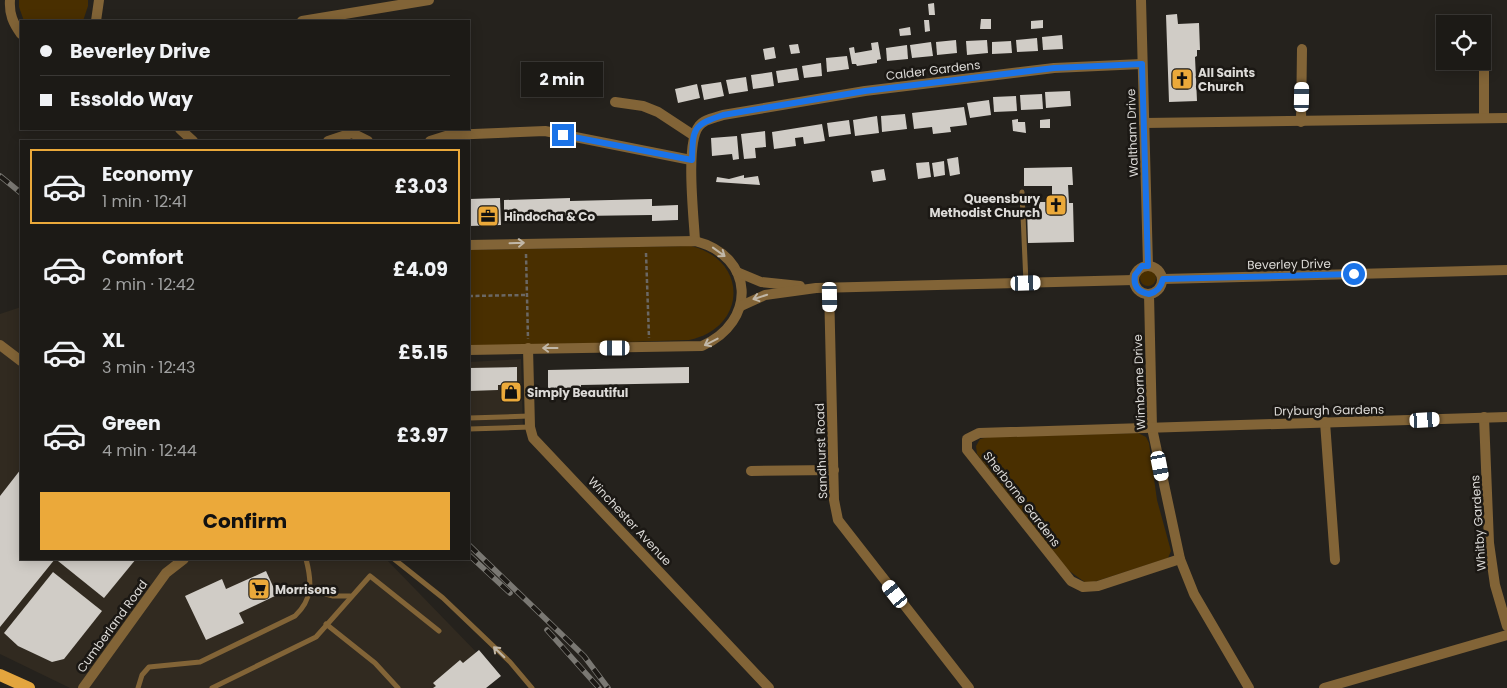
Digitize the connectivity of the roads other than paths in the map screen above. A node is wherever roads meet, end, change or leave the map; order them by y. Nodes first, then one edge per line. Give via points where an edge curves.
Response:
1 (10, 0) edge
2 (99, 0) edge
3 (429, 0) edge
4 (1140, 0) edge
5 (99, 20) edge
6 (308, 20) edge
7 (20, 33) edge
8 (1302, 48) dead end
9 (1142, 64) junction
10 (1484, 70) edge
11 (615, 102) dead end
12 (1484, 118) junction
13 (1507, 118) edge
14 (1301, 122) junction
15 (1144, 123) junction
16 (181, 130) edge
17 (693, 135) junction
18 (191, 140) edge
19 (331, 140) edge
20 (366, 140) edge
21 (433, 140) edge
22 (692, 160) junction
23 (1022, 192) dead end
24 (695, 241) junction
25 (470, 245) edge
26 (1148, 266) junction
27 (1507, 270) edge
28 (737, 272) junction
29 (1163, 279) junction
30 (1134, 280) junction
31 (1026, 283) junction
32 (830, 287) junction
33 (816, 288) junction
34 (1149, 294) junction
35 (741, 306) junction
36 (0, 345) edge
37 (528, 348) junction
38 (470, 350) edge
39 (20, 360) edge
40 (529, 416) junction
41 (1484, 417) junction
42 (1507, 417) edge
43 (470, 418) edge
44 (1325, 422) junction
45 (530, 427) junction
46 (1152, 428) junction
47 (470, 429) edge
48 (834, 470) junction
49 (751, 472) dead end
50 (1180, 559) junction
51 (183, 560) edge
52 (306, 560) edge
53 (395, 560) edge
54 (1335, 560) dead end
55 (311, 590) junction
56 (350, 596) junction
57 (326, 624) junction
58 (1507, 626) edge
59 (438, 631) dead end
60 (1507, 635) edge
61 (0, 675) edge
62 (396, 687) edge
63 (29, 688) edge
64 (83, 688) edge
65 (138, 688) edge
66 (212, 688) edge
67 (532, 688) edge
68 (769, 688) edge
69 (969, 688) edge
70 (1249, 688) edge
71 (1324, 688) edge

1 - 7 street via 9,10
2 - 5 street
3 - 6 street
4 - 9 street, Waltham Drive
8 - 14 street
9 - 15 street, Waltham Drive
9 - 17 street, Calder Gardens via 1054,68 865,91 723,115 703,122
10 - 12 street
11 - 17 street via 658,112
12 - 13 street
12 - 14 street
14 - 15 street
15 - 26 street, Waltham Drive
16 - 18 street
17 - 22 street
19 - 20 street via 352,133
21 - 22 street via 449,135 544,131
22 - 24 street
23 - 31 lane
25 -> 24 street
24 -> 28 street via 718,250
26 - 29 street via 1158,269
26 - 30 street via 1138,270
27 - 29 street, Beverley Drive
28 - 33 street via 761,282
28 - 35 street
29 - 34 street via 1159,290
30 - 31 street
30 - 34 street via 1138,290
31 - 32 street
32 - 33 street
32 - 48 street, Sandhurst Road
33 -> 35 street via 765,295
34 - 46 street, Wimborne Drive
35 -> 37 street via 731,326 715,340 695,347
36 - 39 street
37 - 38 street
37 - 40 street, Winchester Avenue
40 - 43 lane
40 - 45 street, Winchester Avenue
41 - 42 street, Dryburgh Gardens
41 - 44 street, Dryburgh Gardens
41 - 58 street, Whitby Gardens via 1489,544 1495,586
44 - 46 street, Dryburgh Gardens
44 - 54 street
45 - 47 lane
45 - 68 street, Winchester Avenue via 533,438
46 - 50 street, Wimborne Drive
46 - 50 street, Sherborne Gardens via 979,433 967,439 967,450 1071,582 1083,587 1098,586
48 - 49 street
48 - 69 street, Sandhurst Road via 838,520
50 - 70 street, Wimborne Drive via 1194,594
51 - 64 street, Cumberland Road via 166,573
52 - 55 lane
67 -> 53 lane via 510,662 443,598
55 - 56 lane via 333,596
55 - 65 lane via 303,609 295,616 200,662 149,667
56 - 57 lane
56 - 59 lane via 370,576
57 - 62 lane via 375,664
57 - 66 lane via 316,638
60 - 71 street
61 - 63 main road

